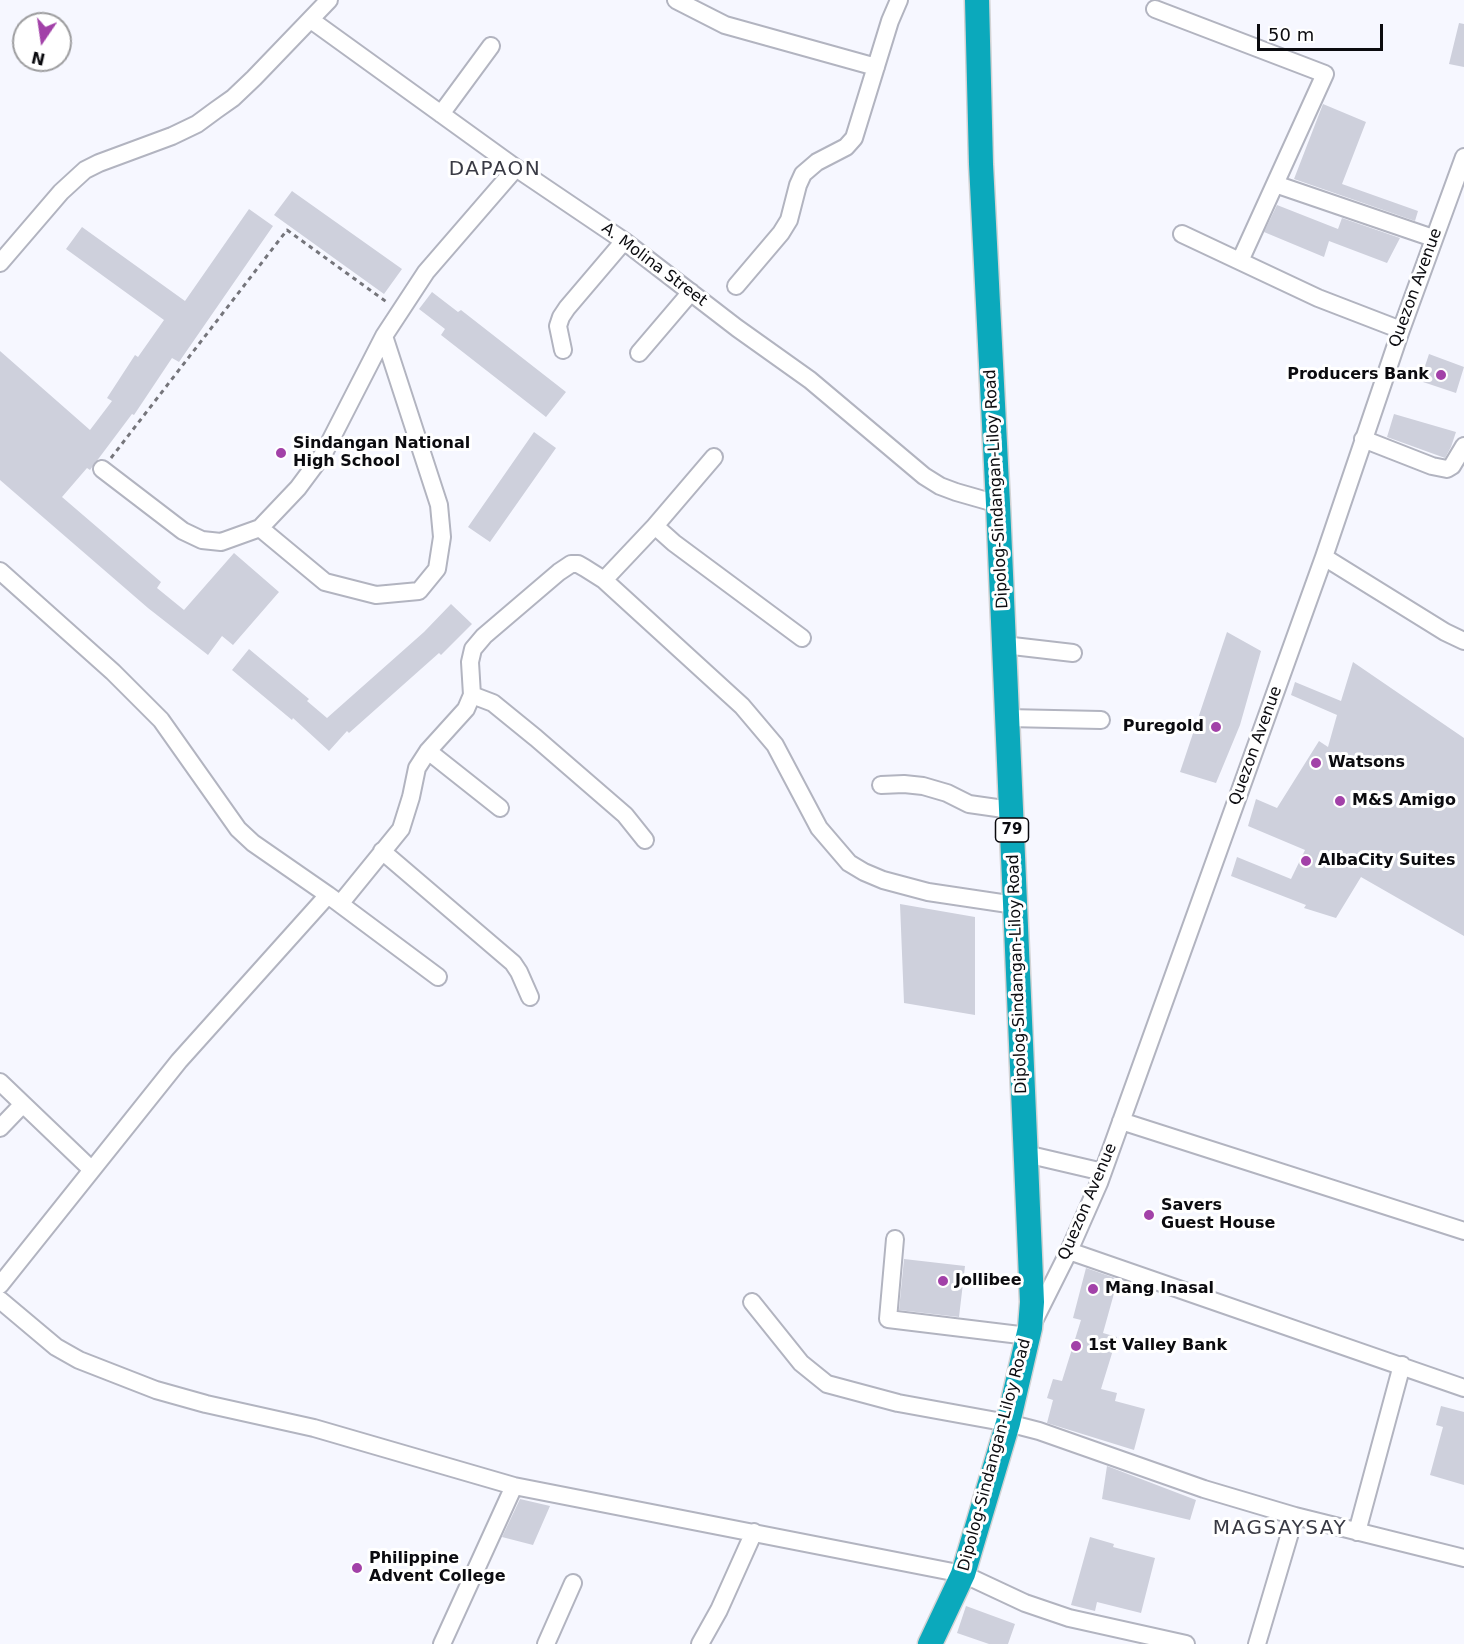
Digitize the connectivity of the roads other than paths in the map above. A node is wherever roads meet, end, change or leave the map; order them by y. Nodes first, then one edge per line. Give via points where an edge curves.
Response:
1 (329, 0) edge
2 (676, 0) edge
3 (898, 0) edge
4 (977, 0) edge
5 (1155, 9) dead end
6 (311, 20) junction
7 (491, 46) dead end
8 (876, 67) junction
9 (441, 114) junction
10 (1464, 157) edge
11 (516, 168) junction
12 (1275, 184) junction
13 (1182, 234) dead end
14 (1433, 238) junction
15 (624, 241) junction
16 (1240, 261) junction
17 (0, 263) edge
18 (735, 286) dead end
19 (691, 292) junction
20 (1401, 330) junction
21 (384, 336) junction
22 (563, 350) dead end
23 (639, 352) dead end
24 (1363, 440) junction
25 (1464, 446) edge
26 (714, 457) dead end
27 (102, 469) road end
28 (998, 504) junction
29 (655, 526) junction
30 (260, 528) junction
31 (1324, 557) junction
32 (0, 571) edge
33 (604, 580) junction
34 (802, 638) dead end
35 (1464, 641) edge
36 (1004, 645) junction
37 (1073, 653) dead end
38 (472, 695) junction
39 (1007, 718) junction
40 (1101, 720) dead end
41 (428, 752) junction
42 (881, 785) dead end
43 (500, 808) dead end
44 (1011, 810) junction
45 (645, 840) dead end
46 (382, 851) junction
47 (334, 900) junction
48 (1015, 905) junction
49 (438, 977) dead end
50 (530, 997) dead end
51 (0, 1082) edge
52 (23, 1104) junction
53 (1121, 1121) junction
54 (0, 1128) edge
55 (1026, 1154) junction
56 (92, 1170) junction
57 (1103, 1172) junction
58 (1464, 1232) edge
59 (895, 1239) dead end
60 (1069, 1251) junction
61 (0, 1285) edge
62 (0, 1300) edge
63 (752, 1302) dead end
64 (1029, 1332) junction
65 (1402, 1365) junction
66 (1464, 1388) edge
67 (1008, 1423) junction
68 (514, 1486) junction
69 (1295, 1516) junction
70 (754, 1532) junction
71 (1357, 1532) junction
72 (1464, 1558) edge
73 (963, 1574) junction
74 (573, 1584) dead end
75 (932, 1640) edge
76 (442, 1644) edge
77 (546, 1644) edge
78 (700, 1644) edge
79 (1186, 1644) edge
80 (1257, 1644) edge

1 - 6 street
2 - 8 street via 725,25
3 - 8 street
4 - 28 highway, Dipolog-Sindangan-Liloy Road / 79
5 - 12 street via 1325,74
6 - 9 street, A. Molina Street
6 - 17 street via 233,98 196,124 85,170
7 - 9 street
8 - 18 street via 854,138 803,174 789,220
9 - 11 street, A. Molina Street
10 - 14 street, Quezon Avenue
11 - 15 street, A. Molina Street
11 - 21 street via 426,272
12 - 14 street
12 - 16 street
13 - 16 street
14 - 20 street, Quezon Avenue
15 - 19 street, A. Molina Street
15 - 22 street via 561,317 558,326
16 - 20 street via 1318,298
19 - 23 street
19 - 28 street, A. Molina Street via 810,380 924,476 940,486
20 - 24 street, Quezon Avenue
21 - 30 street via 324,453
21 - 30 street via 439,505 442,537 437,569 419,591 376,595 325,582
24 - 25 street via 1447,469
24 - 31 street, Quezon Avenue
26 - 29 street
27 - 30 street via 183,531 202,540 221,542
28 - 36 highway, Dipolog-Sindangan-Liloy Road / 79
29 - 33 street
29 - 34 street
31 - 35 street
31 - 53 street, Quezon Avenue
32 - 47 street via 161,720 238,830
33 - 38 street via 578,564 571,564 484,636 473,649 470,662
33 - 48 street via 761,726 819,828 849,863 883,880 928,892
36 - 37 street
36 - 39 highway, Dipolog-Sindangan-Liloy Road / 79
38 - 41 street via 456,722
38 - 45 street via 493,703 536,738 625,815
39 - 40 street
39 - 44 highway, Dipolog-Sindangan-Liloy Road / 79
41 - 43 street
41 - 46 street via 417,768 400,829
42 - 44 street via 922,786 969,804
44 - 48 highway, Dipolog-Sindangan-Liloy Road / 79
46 - 47 street
46 - 50 street via 513,963
47 - 49 street
47 - 56 street via 179,1061
48 - 55 highway, Dipolog-Sindangan-Liloy Road / 79
51 - 52 street
52 - 54 street
52 - 56 street
53 - 57 street, Quezon Avenue
53 - 58 street
55 - 57 street
55 - 64 highway, Dipolog-Sindangan-Liloy Road / 79 via 1032,1302
56 - 61 street
57 - 60 street, Quezon Avenue
59 - 64 street via 888,1319
60 - 64 street, Quezon Avenue
60 - 65 street
62 - 68 street via 56,1347 156,1390 314,1428
63 - 67 street via 801,1364 827,1384 898,1403
64 - 67 highway, Dipolog-Sindangan-Liloy Road / 79
65 - 66 street
65 - 71 street
67 - 69 street via 1204,1490
67 - 73 highway, Dipolog-Sindangan-Liloy Road / 79
68 - 70 street
68 - 76 street
69 - 71 street
69 - 80 street
70 - 73 street
70 - 78 street
71 - 72 street
73 - 75 highway, Dipolog-Sindangan-Liloy Road / 79
73 - 79 street via 1025,1604 1069,1618
74 - 77 street

